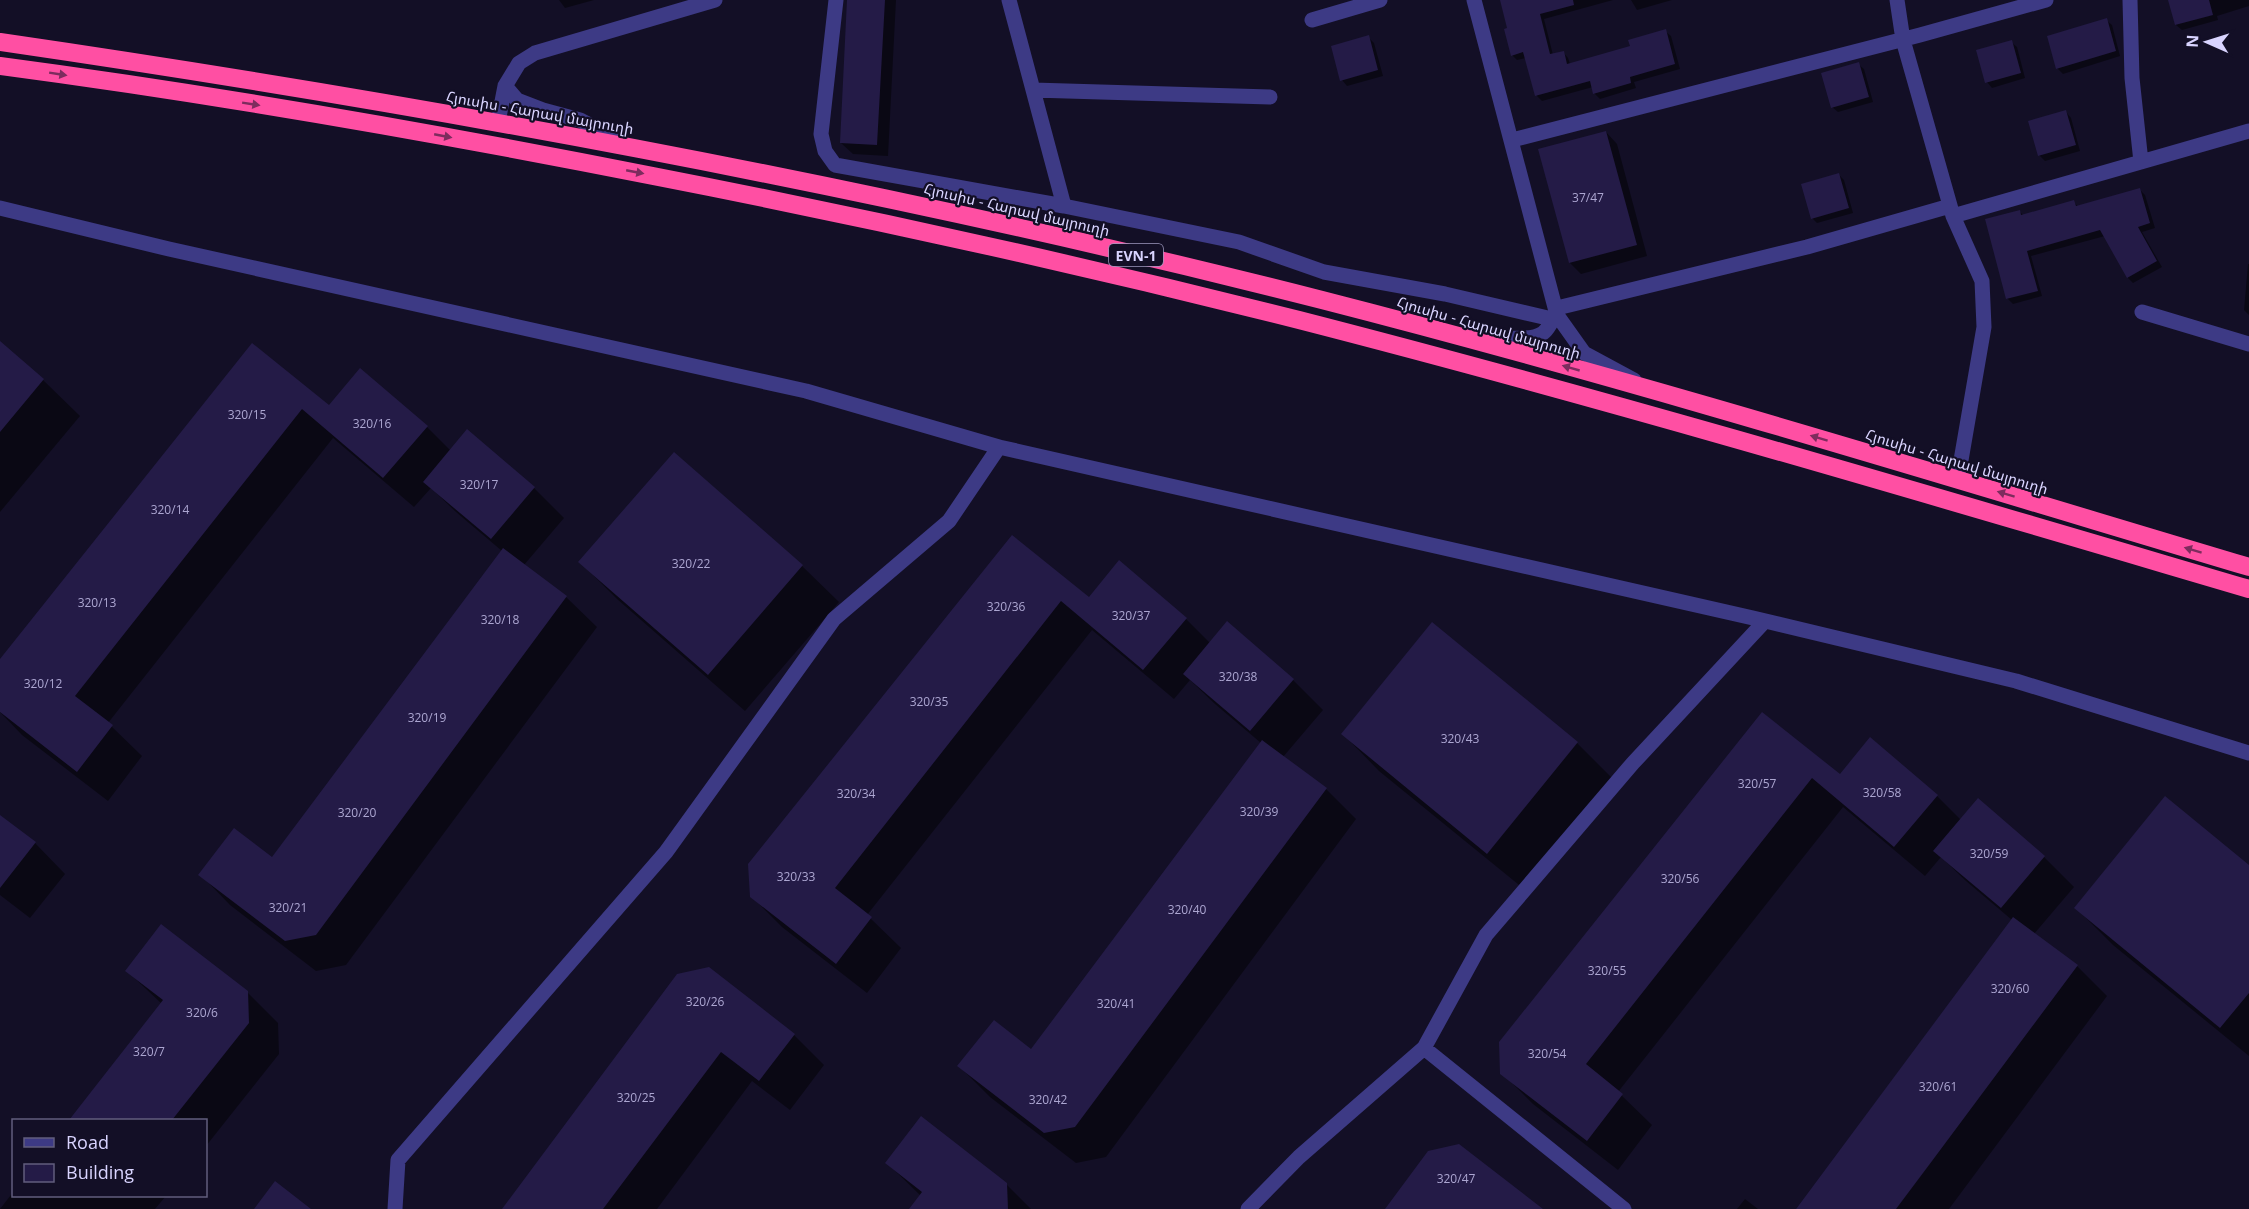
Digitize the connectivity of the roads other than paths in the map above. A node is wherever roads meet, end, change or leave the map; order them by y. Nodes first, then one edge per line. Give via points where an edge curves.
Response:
1 (716, 0) edge
2 (836, 0) edge
3 (1009, 0) edge
4 (1380, 0) edge
5 (1474, 0) edge
6 (1897, 0) edge
7 (2046, 0) edge
8 (2130, 0) edge
9 (1312, 20) dead end
10 (1903, 40) junction
11 (0, 42) edge
12 (0, 66) edge
13 (505, 86) junction
14 (1033, 90) junction
15 (1270, 97) dead end
16 (498, 122) junction
17 (2249, 131) edge
18 (1512, 140) junction
19 (629, 146) junction
20 (2140, 162) junction
21 (1064, 206) junction
22 (0, 208) edge
23 (1951, 211) junction
24 (2142, 312) dead end
25 (1555, 314) junction
26 (1451, 334) junction
27 (2249, 344) edge
28 (1660, 394) junction
29 (999, 447) junction
30 (1956, 479) junction
31 (2249, 567) edge
32 (2249, 589) edge
33 (1765, 621) junction
34 (2249, 736) edge
35 (2244, 751) edge
36 (1424, 1048) junction
37 (394, 1209) edge
38 (1248, 1209) edge
39 (1624, 1209) edge

1 - 13 street via 535,53 519,63
2 - 21 street via 822,134 825,151 835,165
3 - 14 street
4 - 9 street
5 - 18 street
6 - 10 street
7 - 10 street
8 - 20 street
10 - 18 street
10 - 23 street
11 - 16 highway, Հյուսիս - Հարավ մայրուղի / EVN-1
12 -> 32 highway, EVN-1 via 402,128 858,216 1094,270 1511,377
13 - 16 street
13 - 19 street via 517,100 580,120
14 - 15 street
14 - 21 street
16 - 19 highway, Հյուսիս - Հարավ մայրուղի / EVN-1
17 - 20 street
18 - 25 street
19 - 26 highway, Հյուսիս - Հարավ մայրուղի / EVN-1 via 1114,249
20 - 23 street
21 - 25 street via 1239,242 1324,272
22 - 29 street via 806,391
23 - 25 street
23 - 30 street via 1982,281 1984,327
24 - 27 street
25 - 26 street via 1545,332 1533,338
25 - 28 street via 1584,352
28 -> 26 highway, Հյուսիս - Հարավ մայրուղի / EVN-1
30 -> 28 highway, Հյուսիս - Հարավ մայրուղի / EVN-1
29 - 33 street
29 - 37 street via 949,521 834,619 666,852 398,1160
31 -> 30 highway, Հյուսիս - Հարավ մայրուղի / EVN-1
33 - 35 street via 2016,681
33 - 36 street via 1633,763 1486,935
34 - 35 street
36 - 38 street via 1299,1157
36 - 39 street

